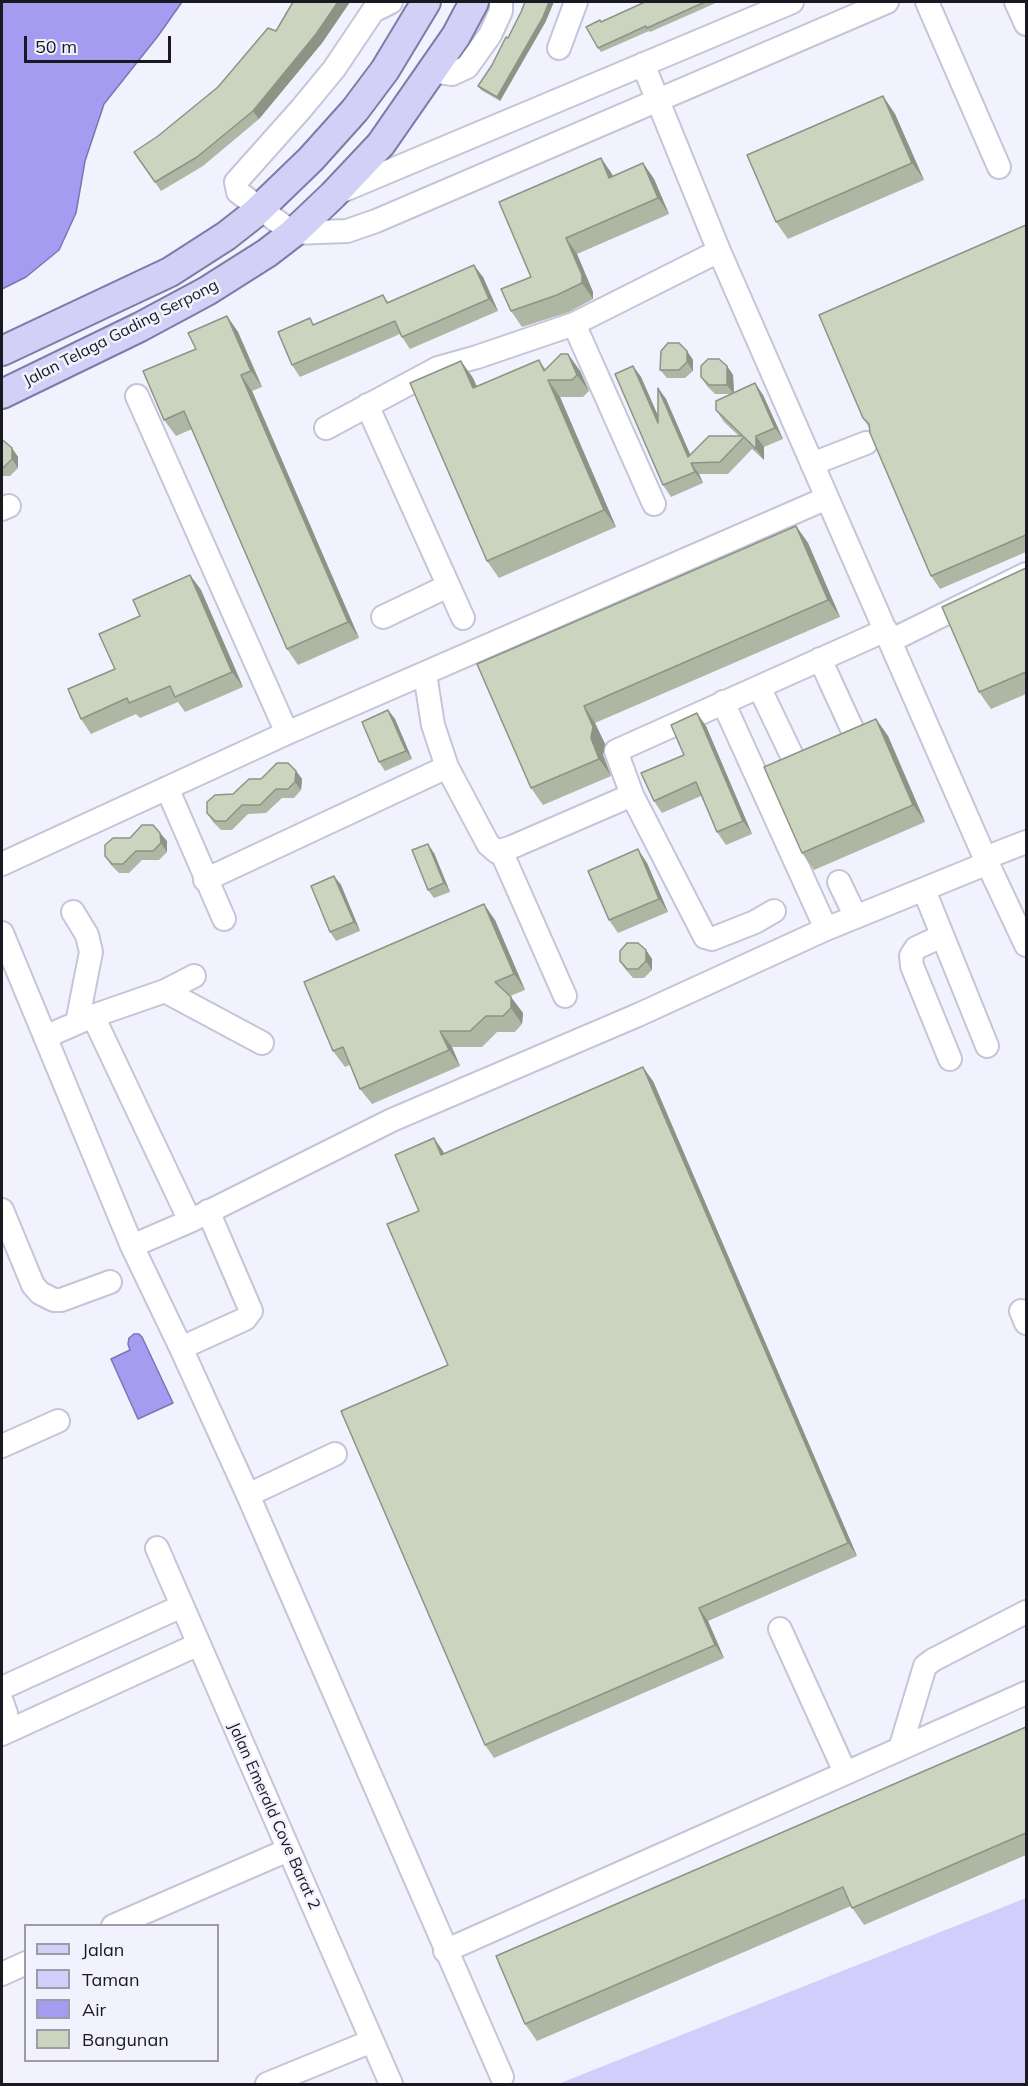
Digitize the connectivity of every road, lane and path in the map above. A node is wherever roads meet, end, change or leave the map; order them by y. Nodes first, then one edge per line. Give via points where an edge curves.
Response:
1 (391, 2) edge
2 (474, 2) edge
3 (501, 2) edge
4 (792, 2) edge
5 (887, 2) edge
6 (927, 2) edge
7 (1016, 2) edge
8 (580, 4) edge
9 (414, 7) edge
10 (1026, 24) edge
11 (559, 48) dead end
12 (643, 64) junction
13 (432, 70) junction
14 (658, 100) junction
15 (999, 167) dead end
16 (333, 195) junction
17 (260, 209) junction
18 (293, 233) junction
19 (719, 251) junction
20 (574, 324) junction
21 (2, 351) edge
22 (2, 394) edge
23 (137, 396) dead end
24 (367, 405) junction
25 (326, 428) dead end
26 (866, 442) dead end
27 (812, 464) junction
28 (827, 498) junction
29 (654, 504) dead end
30 (1026, 574) edge
31 (448, 586) junction
32 (383, 617) dead end
33 (463, 618) dead end
34 (888, 636) junction
35 (820, 659) junction
36 (424, 674) junction
37 (759, 687) junction
38 (723, 702) junction
39 (287, 733) junction
40 (854, 733) edge
41 (794, 760) edge
42 (447, 767) junction
43 (167, 788) junction
44 (632, 795) junction
45 (1026, 842) edge
46 (501, 851) junction
47 (987, 861) junction
48 (2, 864) edge
49 (206, 880) junction
50 (839, 882) dead end
51 (924, 891) junction
52 (774, 911) dead end
53 (73, 912) dead end
54 (856, 917) junction
55 (224, 919) dead end
56 (826, 929) junction
57 (2, 933) edge
58 (942, 936) junction
59 (1026, 945) edge
60 (194, 976) dead end
61 (165, 991) junction
62 (566, 996) dead end
63 (85, 1019) junction
64 (45, 1037) junction
65 (262, 1043) dead end
66 (987, 1046) dead end
67 (950, 1059) dead end
68 (2, 1210) edge
69 (199, 1216) junction
70 (132, 1246) junction
71 (110, 1282) dead end
72 (182, 1348) junction
73 (58, 1421) dead end
74 (2, 1446) edge
75 (335, 1454) dead end
76 (248, 1495) junction
77 (157, 1548) dead end
78 (182, 1606) junction
79 (1026, 1612) edge
80 (780, 1629) dead end
81 (199, 1644) junction
82 (2, 1688) edge
83 (1026, 1693) edge
84 (2, 1702) edge
85 (2, 1732) edge
86 (900, 1749) junction
87 (845, 1772) junction
88 (288, 1850) junction
89 (118, 1924) edge
90 (445, 1951) junction
91 (24, 1964) edge
92 (2, 1974) edge
93 (372, 2041) junction
94 (502, 2077) dead end
95 (267, 2085) edge
96 (391, 2085) edge

1 - 17 street via 374,11 334,69 236,182 238,192
2 - 13 main road, Jalan Telaga Gading Serpong
3 - 13 street via 490,35 468,67 452,74
4 - 12 street
5 - 14 street
6 - 15 street
7 - 10 street
8 - 11 street
9 - 17 main road, Jalan Telaga Gading Serpong via 385,70 355,110
12 - 14 street
12 - 16 street
13 - 16 main road, Jalan Telaga Gading Serpong via 381,144
14 - 18 street via 376,221 347,231
14 - 19 street
16 - 18 main road, Jalan Telaga Gading Serpong
17 - 18 street
17 - 21 main road, Jalan Telaga Gading Serpong via 170,272
18 - 22 main road, Jalan Telaga Gading Serpong via 207,291
19 - 20 street
19 - 27 street
20 - 24 street via 438,368
20 - 29 street
23 - 39 street
24 - 25 street
24 - 31 street
26 - 27 street
27 - 28 street
28 - 34 street
28 - 36 street
30 - 34 street
31 - 32 street
31 - 33 street
34 - 35 street
34 - 47 street
35 - 37 street
35 - 40 street
36 - 39 street
36 - 42 street via 433,725
37 - 38 street
37 - 41 street
38 - 44 street via 616,750
38 - 56 street
39 - 43 street
42 - 46 street via 488,844
42 - 49 street
43 - 48 street
43 - 49 street
44 - 46 street
44 - 52 street via 706,938 755,922
45 - 47 street
46 - 62 street
47 - 51 street
47 - 59 street
49 - 55 street
50 - 54 street
51 - 54 street
51 - 58 street
53 - 63 street via 87,935 91,952
54 - 56 street
56 - 69 street via 392,1120
57 - 64 street
58 - 66 street
58 - 67 street via 916,948 910,956
60 - 61 street
61 - 63 street
61 - 65 street
63 - 64 street
63 - 69 street
64 - 70 street
68 - 71 street via 33,1286 40,1293 61,1300
69 - 70 street
69 - 72 street via 251,1311 245,1319
70 - 72 street
72 - 76 street
73 - 74 street
75 - 76 street
76 - 90 street
77 - 78 street, Jalan Emerald Cove Barat 2
78 - 81 street, Jalan Emerald Cove Barat 2
78 - 82 street
79 - 86 street via 928,1662
80 - 87 street
81 - 85 street
81 - 88 street, Jalan Emerald Cove Barat 2
83 - 86 street
84 - 85 street via 6,1713
86 - 87 street
87 - 90 street
88 - 89 street
88 - 93 street, Jalan Emerald Cove Barat 2
90 - 94 street
91 - 92 street
93 - 95 street
93 - 96 street, Jalan Emerald Cove Barat 2

